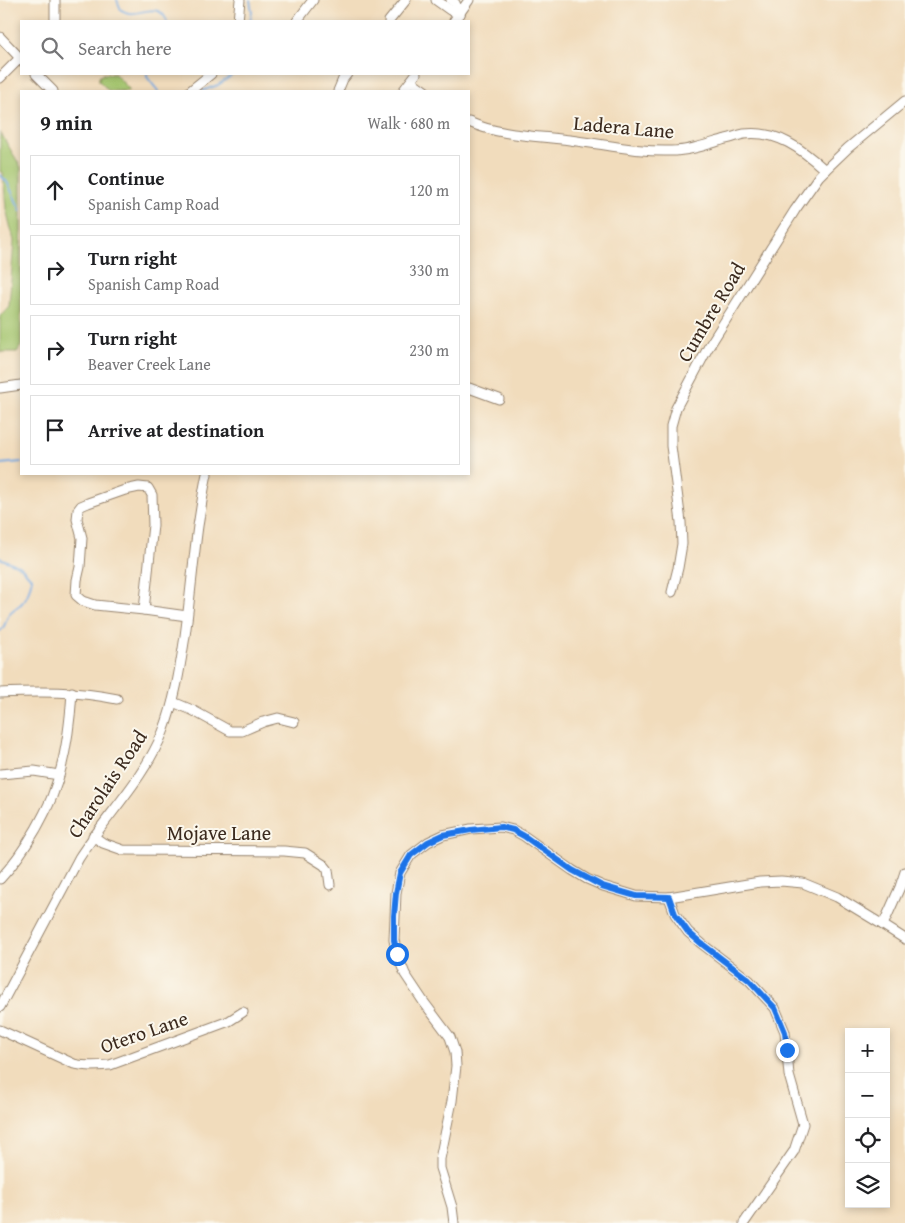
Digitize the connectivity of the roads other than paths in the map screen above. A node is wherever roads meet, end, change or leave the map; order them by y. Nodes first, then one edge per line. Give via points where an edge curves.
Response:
1 (55, 0) edge
2 (240, 0) edge
3 (313, 0) edge
4 (406, 0) edge
5 (436, 0) edge
6 (451, 0) edge
7 (469, 0) edge
8 (457, 17) edge
9 (55, 20) edge
10 (238, 20) edge
11 (298, 20) edge
12 (390, 20) edge
13 (0, 37) edge
14 (20, 58) edge
15 (20, 60) edge
16 (37, 75) edge
17 (210, 75) edge
18 (342, 75) edge
19 (413, 77) edge
20 (0, 78) edge
21 (52, 90) edge
22 (191, 90) edge
23 (338, 90) edge
24 (404, 90) edge
25 (424, 90) edge
26 (905, 101) edge
27 (470, 122) edge
28 (825, 170) junction
29 (20, 385) edge
30 (0, 388) edge
31 (470, 388) edge
32 (499, 400) dead end
33 (207, 475) edge
34 (672, 592) dead end
35 (144, 610) junction
36 (187, 616) junction
37 (72, 692) junction
38 (0, 693) edge
39 (117, 699) dead end
40 (173, 702) junction
41 (294, 722) dead end
42 (0, 774) edge
43 (59, 775) junction
44 (93, 836) junction
45 (905, 872) edge
46 (0, 879) edge
47 (330, 885) dead end
48 (669, 897) junction
49 (883, 924) junction
50 (905, 939) edge
51 (0, 1007) edge
52 (243, 1012) dead end
53 (0, 1030) edge
54 (454, 1223) edge
55 (744, 1223) edge

1 - 9 street
2 - 10 street
3 - 11 street
4 - 12 street
5 - 8 street
6 - 8 street via 455,3
7 - 8 street
13 - 14 street
15 - 20 street
16 - 21 street
17 - 22 street
18 - 23 street
19 - 24 street
19 - 25 street
26 - 28 street, Cumbre Road
27 - 28 street, Ladera Lane via 503,132 641,150 680,150 744,134 766,135 797,147
28 - 34 street, Cumbre Road via 795,210 706,351 676,408 671,446 682,544
29 - 30 street
31 - 32 street
33 - 36 street, Charolais Road
35 - 35 street via 95,605 76,595 82,538 78,510 88,503 139,487 148,488 152,495 153,512
35 - 36 street
36 - 40 street, Charolais Road
37 - 38 street
37 - 39 street
37 - 43 street via 68,736
40 - 41 street via 230,731 242,731 278,718
40 - 44 street, Charolais Road via 155,750
42 - 43 street via 34,771
43 - 46 street via 48,806 26,846
44 - 47 street, Mojave Lane via 123,850 305,853 328,870
44 - 51 street, Charolais Road
45 - 49 street
48 - 49 street via 760,882 803,883 837,897
48 - 54 street via 636,896 602,886 572,870 524,836 501,827 443,835 411,855 400,873 396,893 394,940 405,974 450,1036 455,1052 452,1101 440,1159
48 - 55 street via 675,914 688,932 749,980 775,1008 785,1032 789,1076 803,1124 794,1151
49 - 50 street
52 - 53 street, Otero Lane via 229,1021 181,1039 99,1066 74,1064

